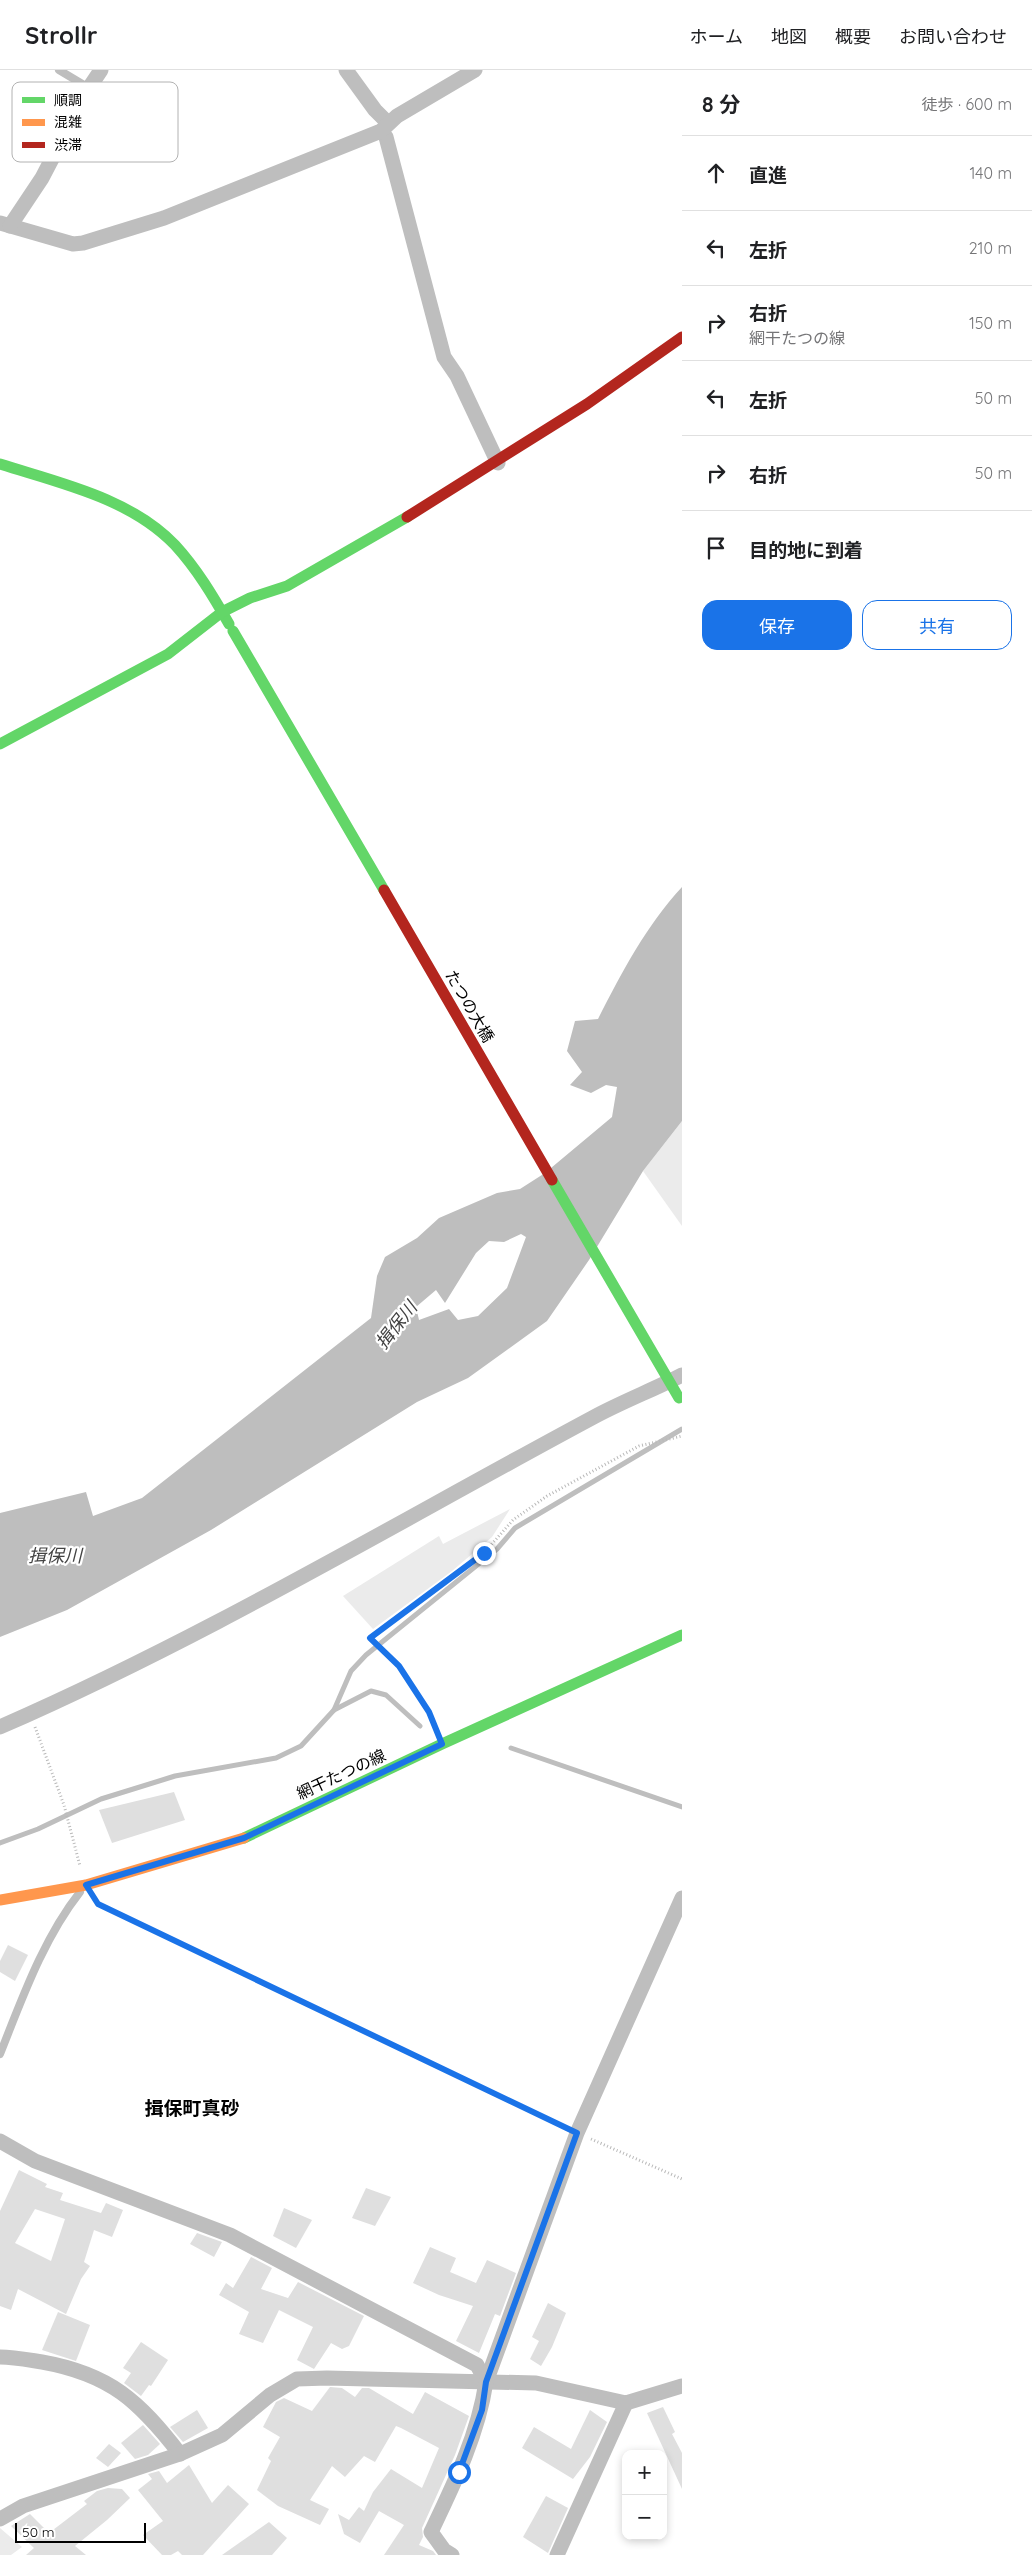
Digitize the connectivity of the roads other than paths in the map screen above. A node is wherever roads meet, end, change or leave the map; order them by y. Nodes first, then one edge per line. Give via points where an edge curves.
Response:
1 (59, 70) edge
2 (101, 70) edge
3 (346, 70) edge
4 (475, 70) edge
5 (79, 82) edge
6 (93, 82) edge
7 (385, 127) junction
8 (50, 162) edge
9 (5, 225) edge
10 (682, 337) edge
11 (498, 462) junction
12 (0, 464) edge
13 (222, 612) junction
14 (0, 744) edge
15 (682, 1374) edge
16 (681, 1400) edge
17 (682, 1635) edge
18 (0, 1727) edge
19 (86, 1885) junction
20 (682, 1898) edge
21 (0, 1900) edge
22 (0, 2054) edge
23 (0, 2141) edge
24 (0, 2357) edge
25 (486, 2382) junction
26 (682, 2386) edge
27 (626, 2403) junction
28 (180, 2454) junction
29 (0, 2519) edge
30 (452, 2555) edge
31 (557, 2555) edge

1 - 5 lane
2 - 6 street
3 - 7 street
4 - 7 street
7 - 9 street via 164,218 84,243 62,242
7 - 11 street via 444,357 457,376
8 - 9 street via 42,178
10 - 11 street
11 - 13 street via 287,586 250,598
12 - 13 street, たつの大橋 via 81,490 132,513 164,535 195,571
13 - 14 street via 168,654
13 - 16 street, たつの大橋, bridge
15 - 18 street via 593,1417 275,1593
17 - 19 street, 網干たつの線 via 244,1838
19 - 21 street, 網干たつの線
19 - 22 lane via 63,1914 25,1992
20 - 25 street via 577,2133
23 - 25 street via 35,2161 230,2235 477,2365
24 - 28 street via 59,2365 88,2373 137,2404
25 - 27 street via 536,2383
25 - 28 street via 297,2379 270,2396 222,2435
25 - 30 street via 479,2419 431,2532 444,2550
26 - 27 street
27 - 31 street
28 - 29 street via 23,2506

